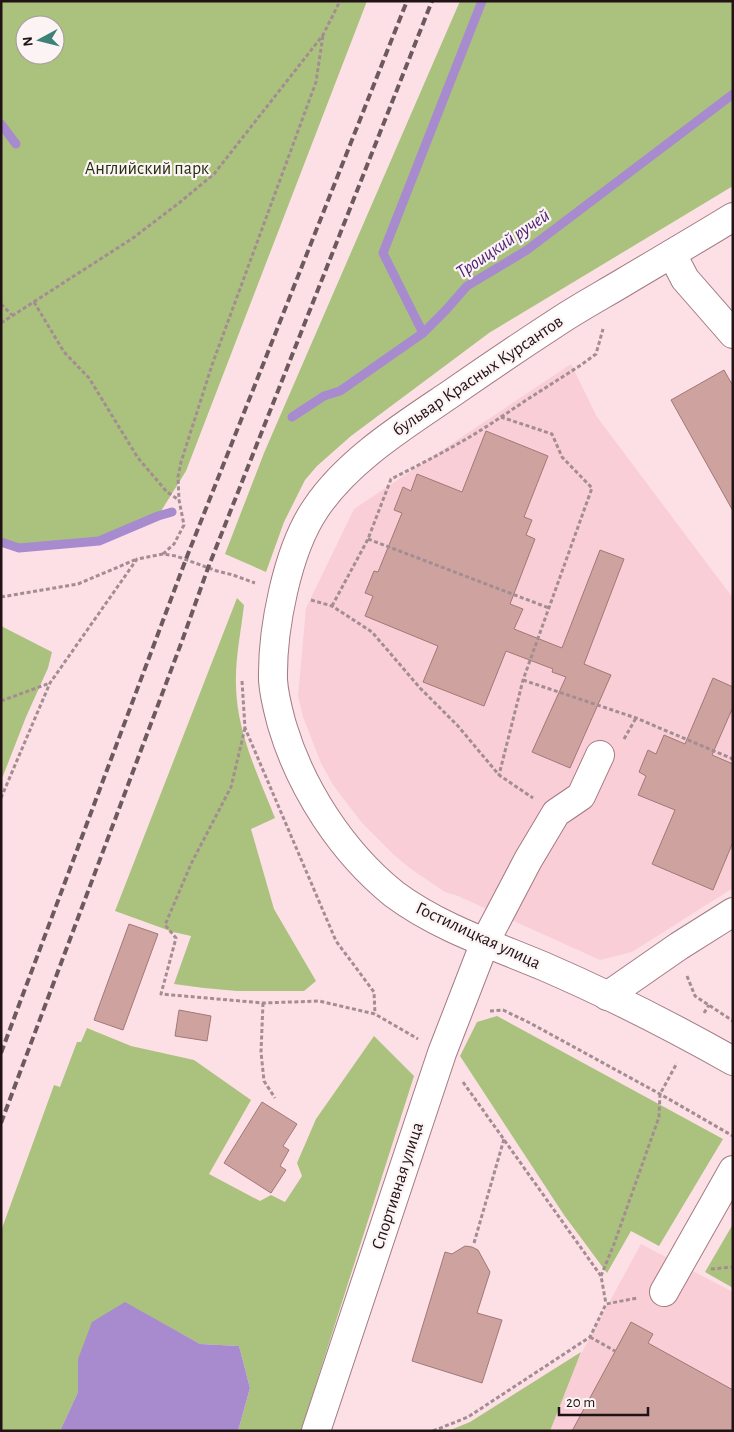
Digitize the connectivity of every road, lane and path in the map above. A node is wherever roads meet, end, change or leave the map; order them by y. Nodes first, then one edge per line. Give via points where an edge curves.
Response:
1 (340, 1) edge
2 (323, 35) junction
3 (733, 217) edge
4 (672, 254) junction
5 (34, 302) junction
6 (1, 304) edge
7 (12, 315) junction
8 (1, 323) edge
9 (603, 327) dead end
10 (733, 334) edge
11 (501, 417) junction
12 (179, 500) junction
13 (368, 539) junction
14 (163, 554) junction
15 (137, 559) junction
16 (255, 583) dead end
17 (295, 595) junction
18 (1, 597) edge
19 (332, 606) junction
20 (549, 608) junction
21 (523, 680) junction
22 (50, 683) junction
23 (1, 701) edge
24 (245, 728) dead end
25 (600, 755) dead end
26 (733, 758) edge
27 (499, 775) junction
28 (1, 798) edge
29 (556, 813) junction
30 (733, 912) edge
31 (485, 942) junction
32 (679, 946) junction
33 (161, 994) dead end
34 (607, 996) junction
35 (263, 1003) dead end
36 (488, 1011) dead end
37 (733, 1021) edge
38 (733, 1061) edge
39 (660, 1094) junction
40 (275, 1098) dead end
41 (733, 1136) edge
42 (504, 1139) dead end
43 (733, 1170) edge
44 (474, 1243) dead end
45 (733, 1267) edge
46 (715, 1269) dead end
47 (601, 1276) dead end
48 (664, 1292) joint
49 (590, 1337) junction
50 (615, 1351) dead end
51 (316, 1431) edge
52 (433, 1431) edge

1 - 2 path
2 - 5 path via 214,174 133,238
2 - 12 path via 316,82 212,365 181,462
3 - 4 main road, бульвар Красных Курсантов
4 - 10 main road via 685,279
4 - 17 main road, бульвар Красных Курсантов via 564,317 367,454 316,508 298,542
5 - 7 path
5 - 12 path via 64,352 89,378 138,458 167,492
6 - 7 path
7 - 8 path
9 - 11 path via 596,354
11 - 13 path via 473,436 391,479
11 - 20 path via 552,434 562,457 592,488
12 - 14 path via 184,525 174,544
13 - 19 path
13 - 20 path
14 - 15 path
14 - 16 path
15 - 18 path via 78,584
15 - 22 path
17 - 19 path
17 - 31 main road, Гостилицкая улица via 277,622 273,681 292,756 308,787 332,829 368,872 429,917
19 - 27 path via 372,632
20 - 21 path
21 - 26 path via 636,718
21 - 27 path
22 - 23 path
22 - 28 path
24 - 33 path via 231,787 191,864 166,925 176,938
25 - 29 main road via 581,796
27 - 29 path
29 - 31 main road, Спортивная улица
30 - 32 main road
31 - 34 main road, Гостилицкая улица
31 - 51 main road, Спортивная улица via 442,1053
32 - 34 main road
32 - 37 path via 695,996
34 - 38 main road, Гостилицкая улица
35 - 40 path via 261,1052 264,1080
36 - 39 path via 503,1010
39 - 41 path
39 - 47 path via 659,1117
42 - 44 path
43 - 48 main road
45 - 46 path
48 - 49 path via 606,1304
49 - 50 path
49 - 52 path via 468,1417

